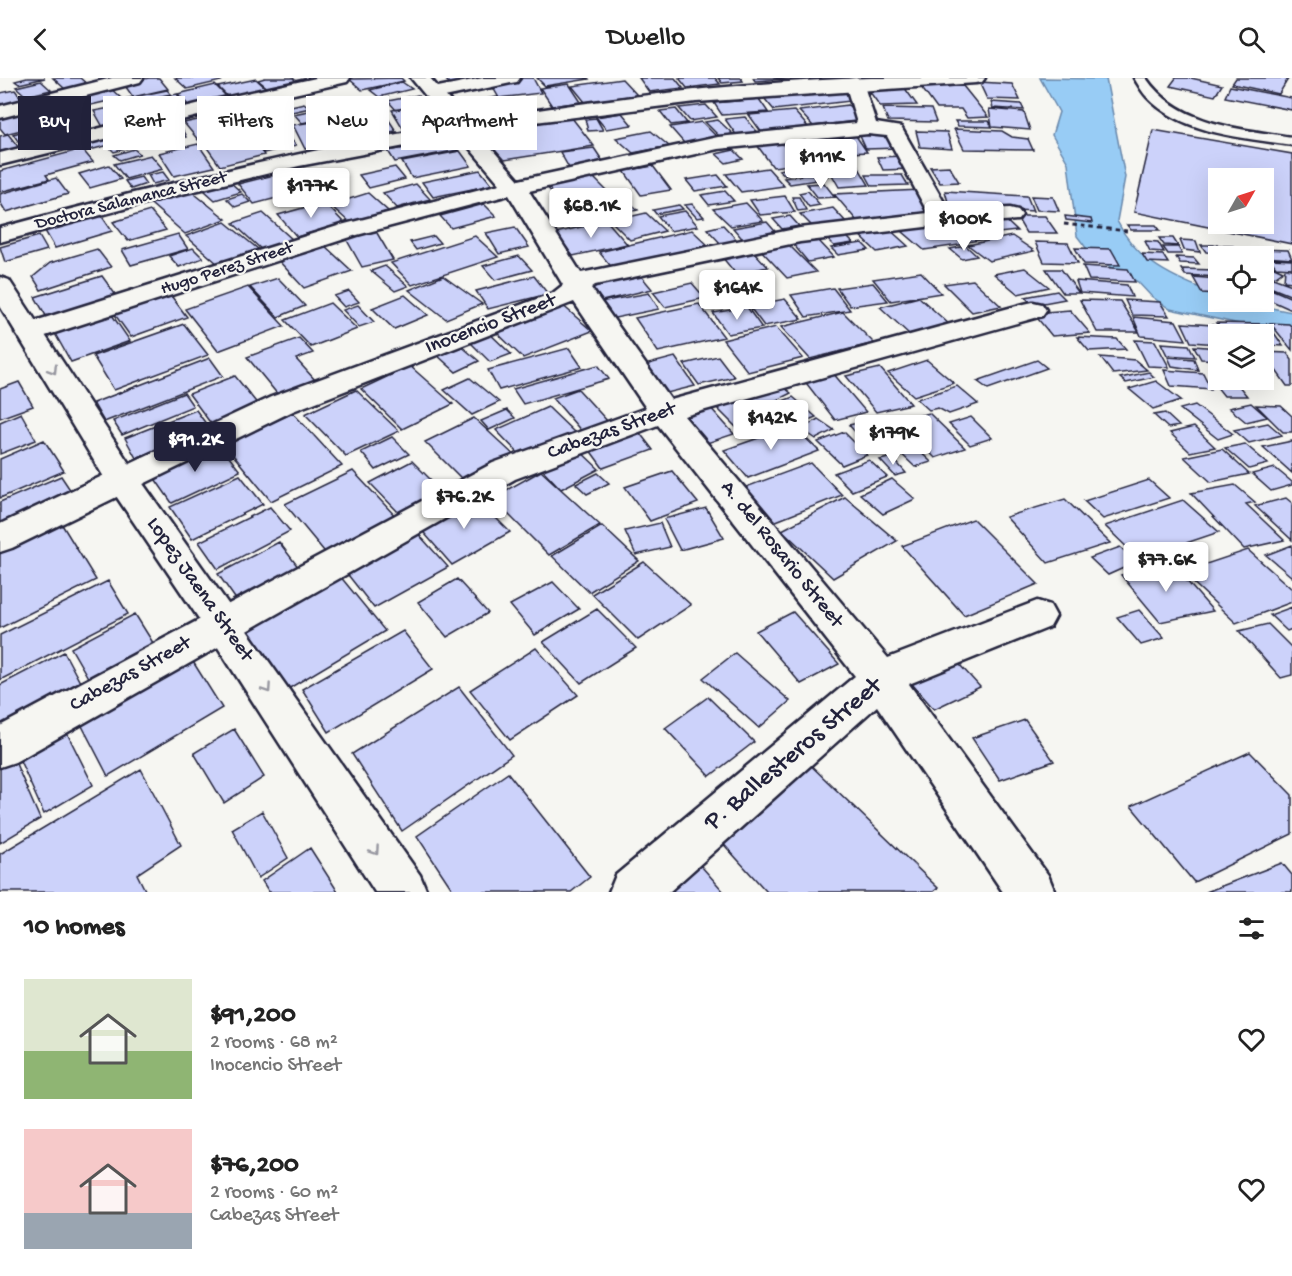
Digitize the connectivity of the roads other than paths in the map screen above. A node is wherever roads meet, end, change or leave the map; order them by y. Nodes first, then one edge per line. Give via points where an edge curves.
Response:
1 (134, 78) edge
2 (341, 78) edge
3 (420, 78) edge
4 (511, 78) edge
5 (976, 78) edge
6 (1140, 78) edge
7 (952, 79) edge
8 (863, 81) edge
9 (435, 93) junction
10 (437, 96) edge
11 (0, 112) edge
12 (537, 117) edge
13 (868, 128) junction
14 (401, 141) edge
15 (1292, 141) edge
16 (482, 150) edge
17 (0, 159) edge
18 (515, 187) junction
19 (1010, 215) dead end
20 (942, 218) junction
21 (0, 235) edge
22 (0, 285) edge
23 (577, 287) junction
24 (1033, 310) dead end
25 (29, 332) junction
26 (664, 412) junction
27 (122, 479) junction
28 (0, 539) edge
29 (1037, 616) dead end
30 (223, 624) junction
31 (881, 678) junction
32 (0, 748) edge
33 (403, 892) edge
34 (633, 892) edge
35 (1031, 892) edge

1 - 11 street
2 - 17 street
3 - 9 street, A. del Rosario Street
4 - 9 street
5 - 7 street, Doctora Salamanca Street
6 - 15 lane via 1156,100 1196,121
7 - 8 street, Doctora Salamanca Street
8 - 12 street, Doctora Salamanca Street via 714,94
8 - 13 street
9 - 10 street, A. del Rosario Street
13 - 18 street, Hugo Perez Street via 718,143
13 - 20 street, Hugo Perez Street via 894,131
14 - 21 street, Doctora Salamanca Street via 217,179
16 - 18 street, A. del Rosario Street
18 - 23 street, A. del Rosario Street
18 - 25 street, Hugo Perez Street via 349,230
19 - 20 street, Inocencio Street
20 - 23 street, Inocencio Street via 800,235 587,279
22 - 25 street, Lopez Jaena Street
23 - 26 street, A. del Rosario Street
23 - 27 street, Inocencio Street via 562,299 282,404
24 - 26 street, Cabezas Street
25 -> 27 street, Lopez Jaena Street
26 - 30 street, Cabezas Street via 504,471
26 - 31 street, A. del Rosario Street
27 - 28 street, Inocencio Street
27 - 30 street, Lopez Jaena Street
29 - 31 street, P. Ballesteros Street
30 - 32 street, Cabezas Street
30 -> 33 street, Lopez Jaena Street
31 - 34 street, P. Ballesteros Street
31 - 35 street, A. del Rosario Street

